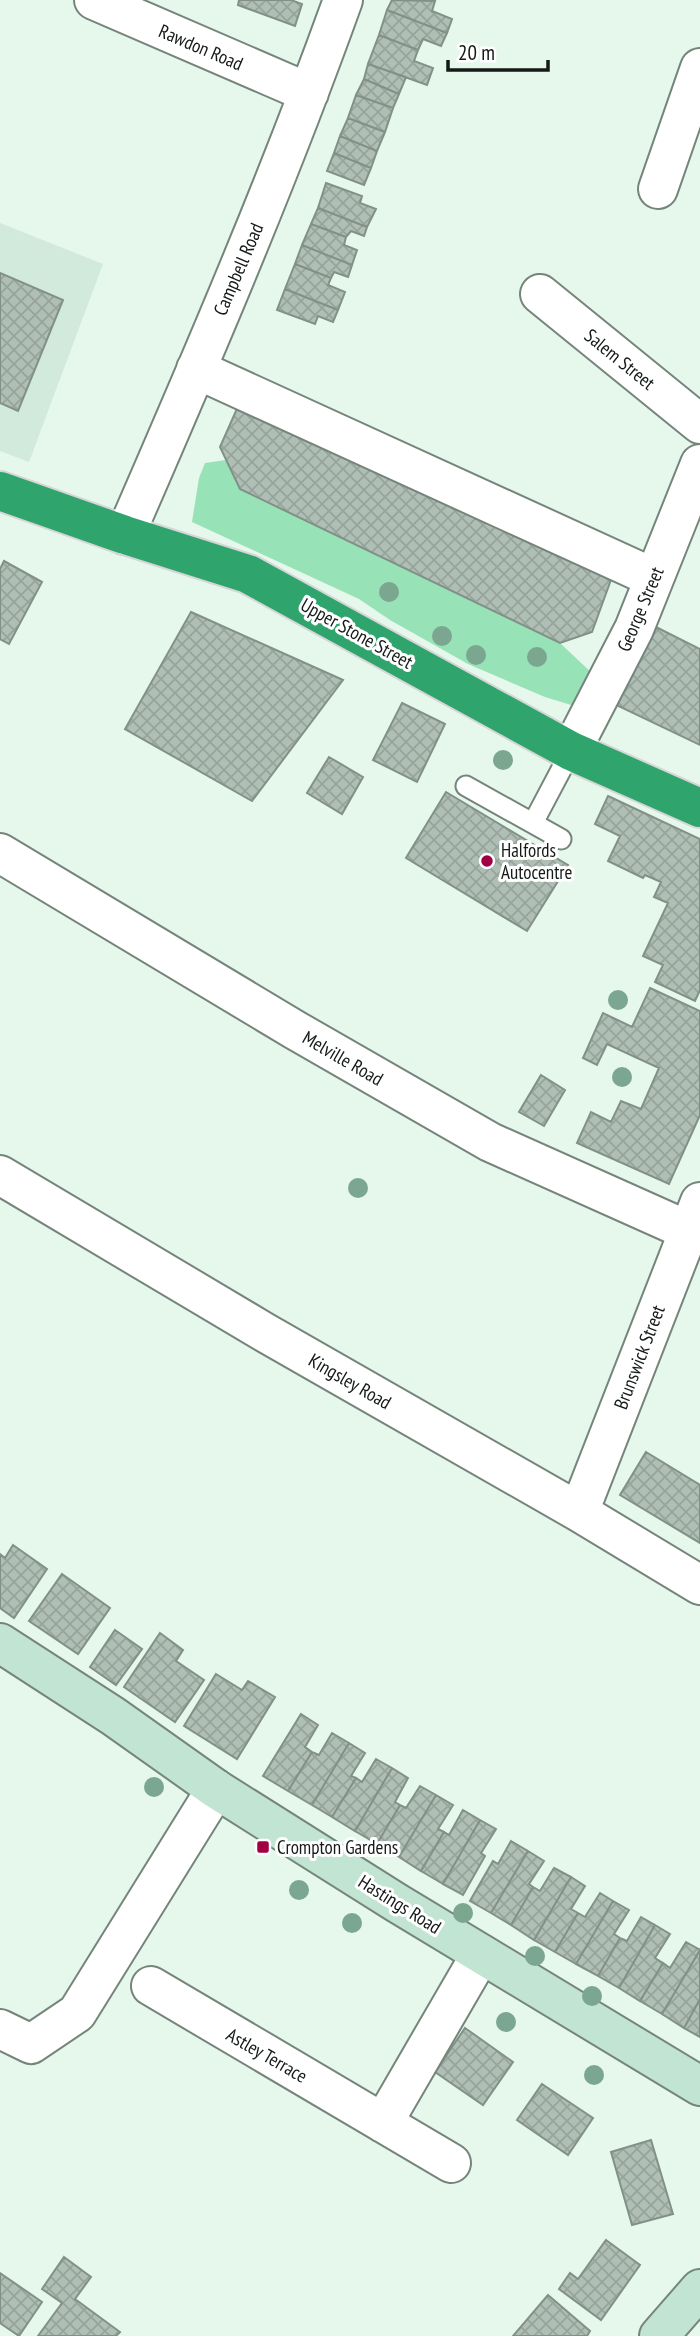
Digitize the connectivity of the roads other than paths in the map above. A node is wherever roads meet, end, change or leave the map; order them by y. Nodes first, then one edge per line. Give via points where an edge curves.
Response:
1 (94, 0) edge
2 (343, 0) edge
3 (700, 68) edge
4 (309, 93) junction
5 (658, 188) dead end
6 (540, 294) dead end
7 (196, 369) junction
8 (700, 424) edge
9 (700, 464) edge
10 (0, 491) edge
11 (125, 535) junction
12 (654, 578) junction
13 (571, 751) junction
14 (466, 786) dead end
15 (700, 808) edge
16 (533, 823) junction
17 (561, 839) dead end
18 (0, 853) edge
19 (0, 1175) edge
20 (696, 1222) edge
21 (579, 1512) junction
22 (700, 1585) edge
23 (0, 1643) edge
24 (216, 1789) junction
25 (481, 1954) junction
26 (151, 1986) dead end
27 (0, 2029) edge
28 (700, 2086) edge
29 (383, 2123) junction
30 (451, 2163) dead end
31 (700, 2289) edge
32 (659, 2336) edge

1 - 4 street, Rawdon Road
2 - 4 street, Campbell Road
3 - 5 street
4 - 7 street, Campbell Road
6 - 8 street, Salem Street
7 - 11 street, Campbell Road
7 - 12 street
9 - 12 street, George Street
10 - 11 highway, Upper Stone Street
11 - 13 highway, Upper Stone Street via 248,574
12 - 13 street, George Street via 634,629
13 - 15 highway, Upper Stone Street
13 - 16 lane
14 - 16 lane
16 - 17 lane
18 - 20 street, Melville Road via 490,1142
19 - 21 street, Kingsley Road
20 - 21 street, Brunswick Street
21 - 22 street, Kingsley Road
23 - 24 street, Hastings Road
24 - 25 street, Hastings Road
24 - 27 street via 77,2013 31,2044
25 - 28 street, Hastings Road
25 - 29 street
26 - 29 street, Astley Terrace
29 - 30 street, Astley Terrace
31 - 32 street

